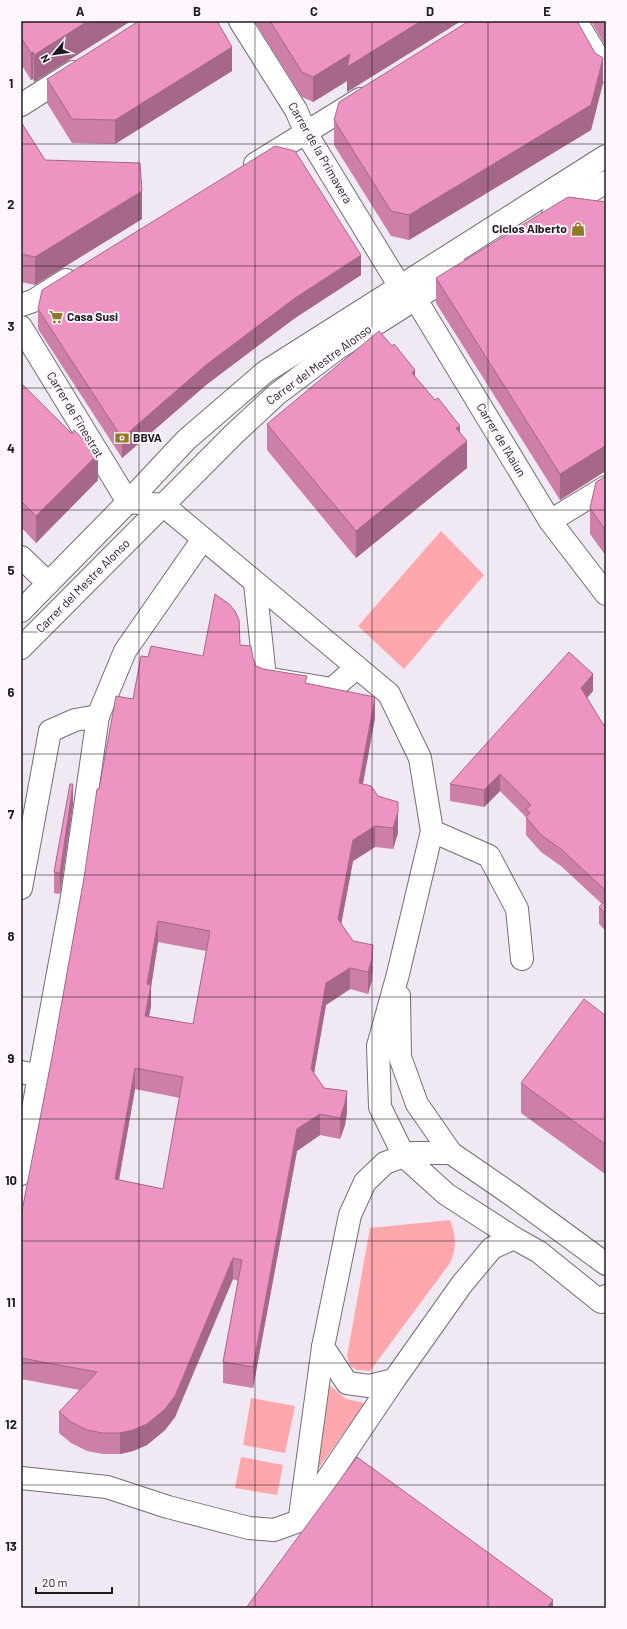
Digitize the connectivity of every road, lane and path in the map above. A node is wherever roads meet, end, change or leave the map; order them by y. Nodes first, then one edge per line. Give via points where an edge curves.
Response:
1 (240, 21) edge
2 (576, 21) edge
3 (88, 63) edge
4 (606, 71) edge
5 (379, 87) edge
6 (21, 105) edge
7 (306, 133) junction
8 (606, 156) edge
9 (239, 174) edge
10 (577, 174) junction
11 (599, 194) edge
12 (86, 268) edge
13 (407, 292) junction
14 (21, 305) edge
15 (21, 327) edge
16 (606, 487) edge
17 (128, 502) junction
18 (163, 505) junction
19 (550, 521) junction
20 (204, 539) junction
21 (21, 557) edge
22 (48, 583) junction
23 (255, 583) junction
24 (606, 594) edge
25 (21, 611) edge
26 (21, 648) edge
27 (357, 667) junction
28 (98, 716) junction
29 (432, 831) junction
30 (21, 888) edge
31 (522, 959) dead end
32 (398, 974) junction
33 (30, 1074) edge
34 (28, 1100) edge
35 (451, 1153) junction
36 (404, 1156) junction
37 (21, 1174) edge
38 (514, 1238) junction
39 (606, 1264) edge
40 (604, 1299) edge
41 (323, 1347) junction
42 (394, 1380) junction
43 (21, 1462) edge
44 (21, 1478) edge
45 (56, 1483) junction
46 (299, 1521) junction

1 - 7 street, Carrer de la Primavera via 296,110
2 - 4 street
3 - 6 street
5 - 7 street
7 - 9 street
7 - 13 street, Carrer de la Primavera
8 - 10 street, Carrer del Mestre Alonso
10 - 11 street
10 - 13 street, Carrer del Mestre Alonso
11 - 13 street, Carrer del Mestre Alonso
12 - 14 street via 33,301
13 - 17 street, Carrer del Mestre Alonso via 265,372 186,440
13 - 18 street, Carrer del Mestre Alonso via 277,394
13 - 19 street, Carrer de l'Aaiun
15 - 17 street, Carrer de Finestrat
16 - 19 street
17 - 18 street
17 - 22 street, Carrer del Mestre Alonso
18 - 20 street
18 - 26 street, Carrer del Mestre Alonso
19 - 24 street, Carrer de l'Aaiun
20 - 23 street
20 - 28 street via 125,651
21 - 22 street
22 - 25 street, Carrer del Mestre Alonso
23 - 27 street
23 - 27 street via 265,678 332,689
27 - 29 street via 389,694 420,758
28 - 30 street via 75,720 50,730
28 - 33 street via 73,889
29 - 31 street via 489,856 517,909
29 - 32 street
32 - 35 street via 400,1057 417,1104
32 - 36 street via 378,1054 380,1107
33 - 34 street
34 - 37 street
35 - 36 street via 412,1153
35 - 39 street via 512,1194
36 - 38 street via 446,1194
36 - 41 street via 386,1163 365,1182 350,1215
38 - 40 street via 539,1252
38 - 42 street via 492,1248 462,1284
41 - 42 street via 347,1383 369,1386
41 - 46 street
42 - 46 street
43 - 45 street
44 - 45 street
45 - 46 street via 107,1487 168,1507 249,1528 274,1530

